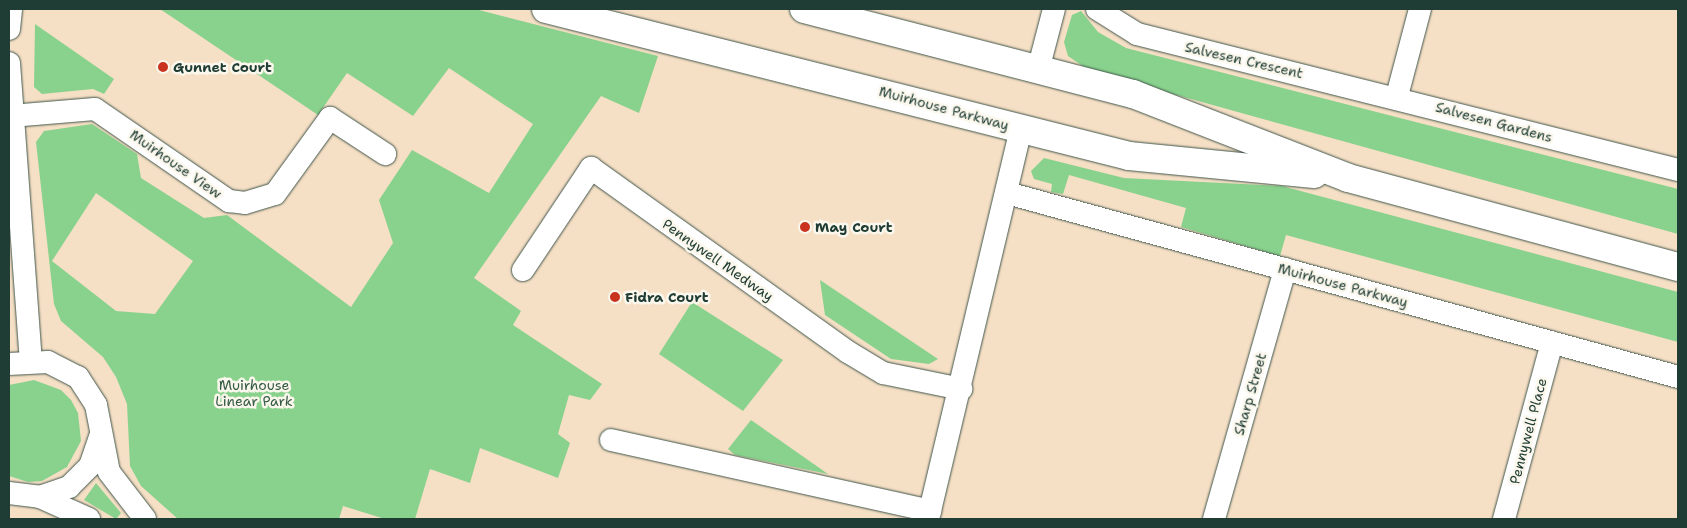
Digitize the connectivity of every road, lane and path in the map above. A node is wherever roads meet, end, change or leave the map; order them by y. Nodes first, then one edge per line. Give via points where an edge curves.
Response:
1 (11, 9) edge
2 (546, 9) edge
3 (804, 9) edge
4 (1054, 9) edge
5 (1097, 9) edge
6 (1420, 9) edge
7 (9, 29) edge
8 (9, 63) edge
9 (1038, 70) junction
10 (1397, 96) junction
11 (11, 116) junction
12 (1021, 129) junction
13 (385, 154) dead end
14 (1678, 170) edge
15 (1348, 178) junction
16 (1007, 193) junction
17 (1678, 267) edge
18 (1285, 269) junction
19 (523, 270) dead end
20 (1552, 342) junction
21 (32, 360) junction
22 (9, 364) edge
23 (1678, 377) edge
24 (961, 389) junction
25 (100, 437) junction
26 (612, 440) dead end
27 (9, 494) edge
28 (40, 497) junction
29 (929, 515) edge
30 (89, 519) edge
31 (145, 519) edge
32 (1214, 519) edge
33 (1504, 519) edge

1 - 7 street
2 - 12 street, Muirhouse Parkway
3 - 9 street, Muirhouse Parkway
4 - 9 street
5 - 10 street, Salvesen Crescent via 1137,34
6 - 10 street
8 - 11 street
9 - 15 street, Muirhouse Parkway via 1133,94
10 - 14 street, Salvesen Gardens
11 - 13 street, Muirhouse View via 95,109 229,201 246,203 275,194 330,118
11 - 21 street
12 - 15 street, Muirhouse Parkway via 1129,156
12 - 16 street
15 - 17 street, Muirhouse Parkway
16 - 18 street, Muirhouse Parkway
16 - 24 street
18 - 20 street, Muirhouse Parkway
18 - 32 street, Sharp Street
19 - 24 street, Pennywell Medway via 591,168 848,352 883,373
20 - 23 street, Muirhouse Parkway
20 - 33 street, Pennywell Place
21 - 22 street
21 - 25 street via 48,362 78,377 96,405
24 - 29 street
25 - 28 street via 81,478
25 - 31 street via 117,489
26 - 29 street
27 - 28 street
28 - 30 street

